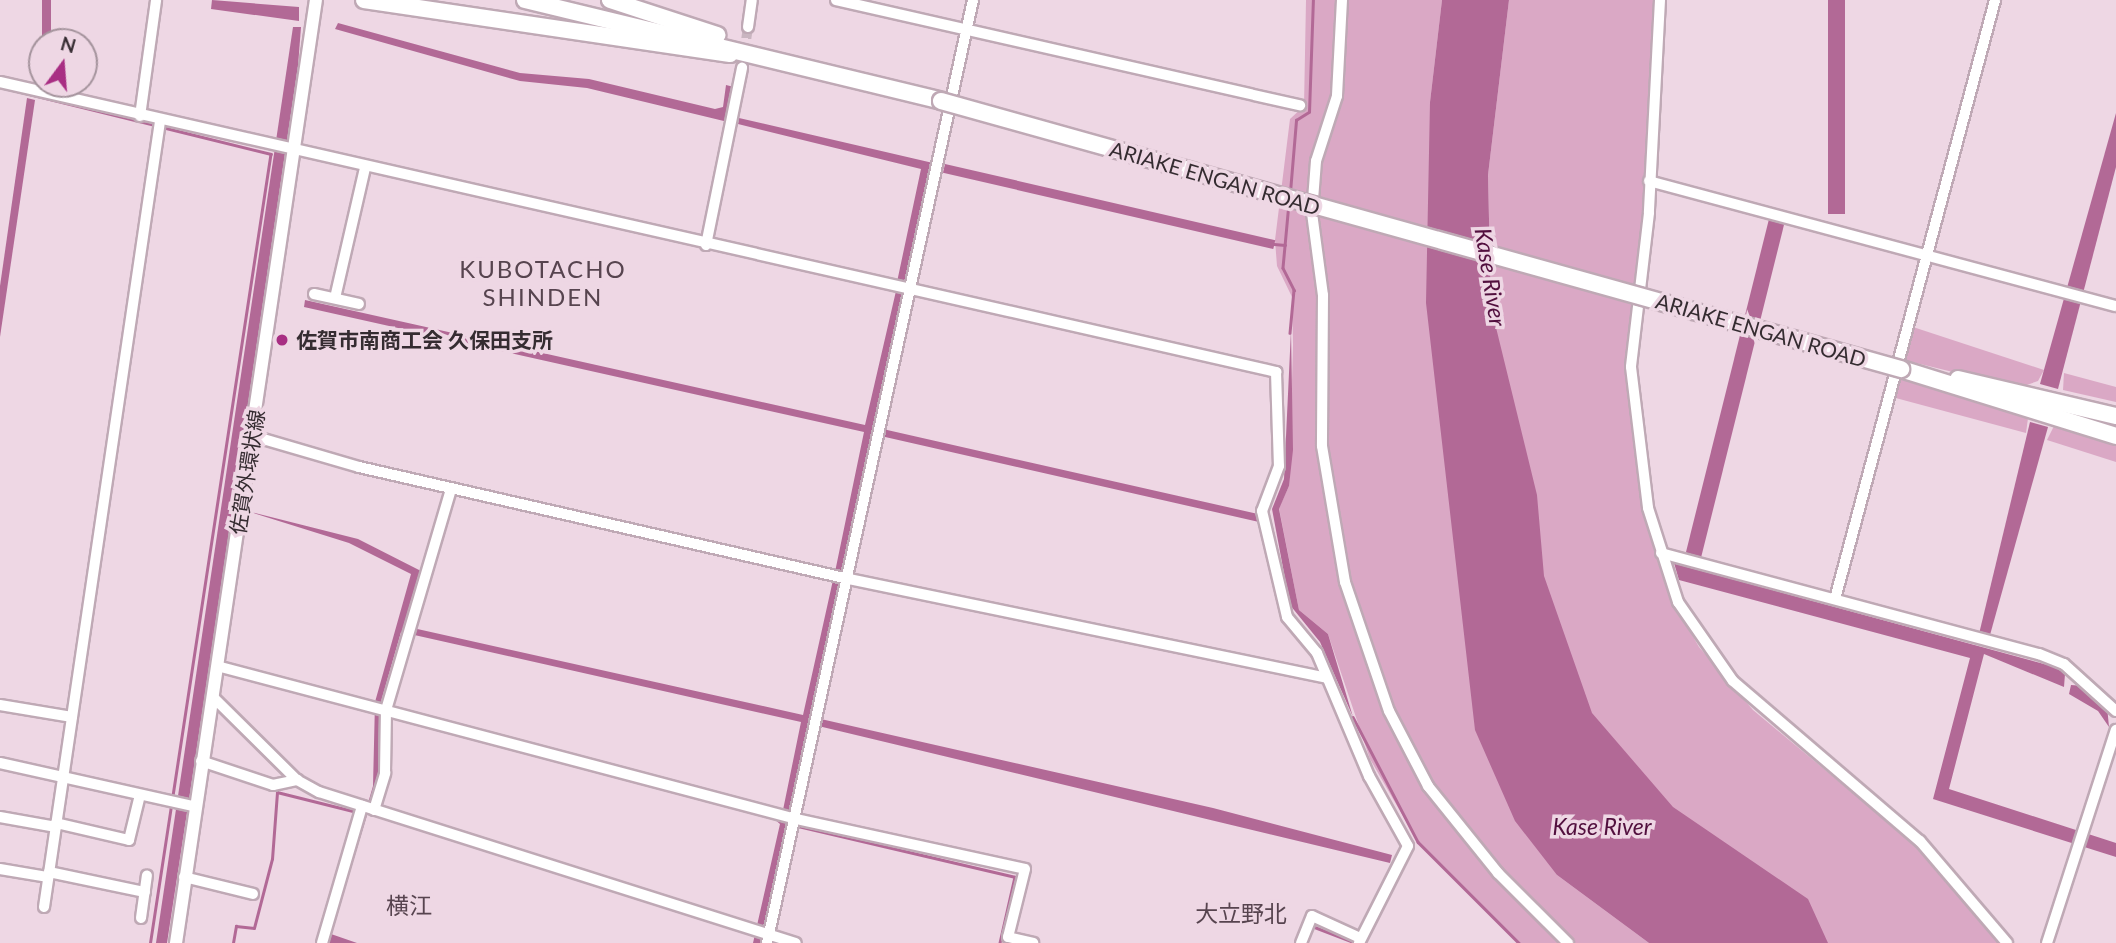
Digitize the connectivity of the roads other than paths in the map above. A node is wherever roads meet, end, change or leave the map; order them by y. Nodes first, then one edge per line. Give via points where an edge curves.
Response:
1 (156, 0) edge
2 (316, 0) edge
3 (364, 0) edge
4 (525, 0) edge
5 (610, 0) edge
6 (752, 0) edge
7 (836, 0) edge
8 (973, 0) edge
9 (1342, 0) edge
10 (1660, 0) edge
11 (1995, 0) edge
12 (748, 27) tunnel mouth
13 (967, 31) junction
14 (743, 51) junction
15 (742, 68) tunnel mouth
16 (0, 82) edge
17 (1300, 104) dead end
18 (140, 116) junction
19 (160, 121) junction
20 (291, 151) junction
21 (365, 168) junction
22 (1648, 181) junction
23 (706, 246) junction
24 (1927, 253) junction
25 (909, 290) junction
26 (314, 294) dead end
27 (335, 298) junction
28 (359, 304) dead end
29 (2116, 306) edge
30 (1901, 369) junction
31 (2116, 416) edge
32 (253, 436) junction
33 (2116, 436) edge
34 (451, 489) junction
35 (1661, 553) junction
36 (847, 578) junction
37 (1835, 599) junction
38 (217, 666) junction
39 (1327, 678) junction
40 (212, 697) junction
41 (0, 705) edge
42 (381, 708) junction
43 (2116, 711) edge
44 (72, 717) junction
45 (2116, 730) edge
46 (201, 761) junction
47 (0, 763) edge
48 (63, 778) junction
49 (297, 780) junction
50 (140, 795) junction
51 (185, 805) junction
52 (374, 810) junction
53 (361, 811) junction
54 (0, 817) edge
55 (789, 817) junction
56 (56, 825) junction
57 (0, 869) edge
58 (49, 874) junction
59 (147, 875) dead end
60 (184, 877) junction
61 (145, 892) junction
62 (253, 894) dead end
63 (44, 907) dead end
64 (141, 918) dead end
65 (768, 939) edge
66 (1359, 941) edge
67 (176, 943) edge
68 (322, 943) edge
69 (796, 943) edge
70 (1033, 943) edge
71 (1301, 943) edge
72 (1567, 943) edge
73 (2007, 943) edge
74 (2047, 943) edge

1 - 18 street
2 - 20 main road, 佐賀外環状線
3 - 14 highway via 722,56
4 - 14 highway, ARIAKE ENGAN ROAD
5 - 14 highway via 724,37
6 - 12 street
7 - 13 street
8 - 13 street
9 - 72 street via 1337,96 1316,161 1311,213 1323,295 1322,446 1345,582 1389,711 1428,786 1498,873
10 - 22 street
11 - 24 street
13 - 17 street
13 - 25 street
14 - 30 highway, ARIAKE ENGAN ROAD, bridge
15 - 23 street
16 - 18 street
18 - 19 street
19 - 20 street
19 - 44 street
20 - 21 street
20 - 32 main road, 佐賀外環状線
21 - 23 street
21 - 27 street
22 - 24 street
22 - 35 street via 1630,367 1637,448
23 - 25 street
24 - 29 street
24 - 37 street
25 - 36 street
25 - 39 street via 1276,372 1279,466 1262,511 1287,617 1317,653
26 - 27 street
27 - 28 street
30 - 31 highway
30 - 33 highway
32 - 34 street
32 - 38 main road, 佐賀外環状線
34 - 36 street
34 - 42 street
35 - 37 street
35 - 73 street via 1678,602 1732,681 1920,841
36 - 39 street
36 - 55 street via 818,721
37 - 43 street via 2064,664
38 - 40 main road, 佐賀外環状線
38 - 42 street
39 - 66 street via 1369,775 1408,846
40 - 46 main road, 佐賀外環状線
40 - 49 street
41 - 44 street
42 - 52 street via 385,773
42 - 55 street
44 - 48 street
45 - 74 street
46 - 49 street via 273,785
46 - 51 main road, 佐賀外環状線
47 - 48 street
48 - 50 street
48 - 56 street
49 - 53 street
50 - 51 street
50 - 56 street via 129,840
51 - 60 main road, 佐賀外環状線
52 - 53 street
52 - 65 street via 754,930
53 - 68 street
54 - 56 street
55 - 65 street
55 - 70 street via 1025,869 1007,937
56 - 58 street
57 - 58 street
58 - 61 street
58 - 63 street
59 - 61 street
60 - 62 street
60 - 67 main road, 佐賀外環状線
61 - 64 street
65 - 69 street
66 - 71 street via 1312,916

